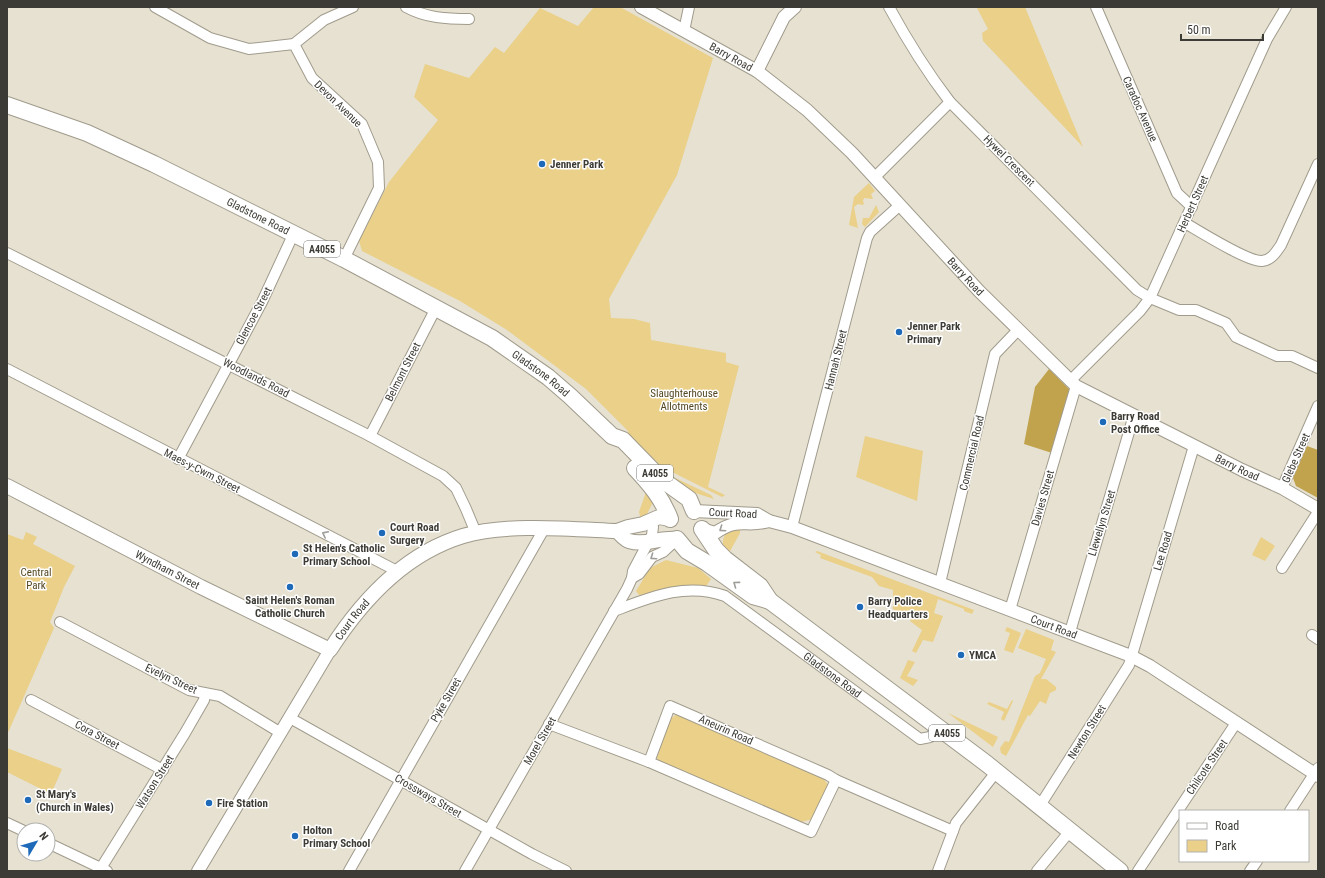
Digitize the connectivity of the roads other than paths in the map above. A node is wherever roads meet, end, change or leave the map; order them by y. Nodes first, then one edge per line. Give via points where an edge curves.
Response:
1 (155, 7) edge
2 (352, 7) edge
3 (406, 7) edge
4 (641, 7) edge
5 (690, 7) edge
6 (795, 7) edge
7 (889, 7) edge
8 (1096, 7) edge
9 (1286, 7) edge
10 (469, 19) dead end
11 (684, 31) junction
12 (294, 44) junction
13 (757, 71) junction
14 (950, 102) junction
15 (7, 105) edge
16 (1318, 164) edge
17 (875, 177) junction
18 (900, 205) junction
19 (1192, 207) junction
20 (1185, 223) junction
21 (293, 235) junction
22 (7, 253) edge
23 (344, 258) junction
24 (1150, 298) junction
25 (436, 308) junction
26 (1018, 330) junction
27 (228, 364) junction
28 (1318, 368) edge
29 (7, 369) edge
30 (1073, 384) junction
31 (1318, 406) edge
32 (1134, 415) junction
33 (370, 436) junction
34 (612, 436) junction
35 (1194, 446) junction
36 (178, 459) junction
37 (7, 486) edge
38 (1282, 488) junction
39 (1318, 509) edge
40 (694, 512) junction
41 (1318, 512) edge
42 (670, 519) junction
43 (770, 520) junction
44 (652, 521) junction
45 (792, 527) junction
46 (544, 529) junction
47 (702, 529) junction
48 (617, 531) junction
49 (476, 533) junction
50 (677, 539) junction
51 (648, 542) junction
52 (1282, 568) dead end
53 (397, 571) junction
54 (632, 578) junction
55 (940, 583) junction
56 (770, 601) junction
57 (1010, 610) junction
58 (614, 611) junction
59 (60, 622) dead end
60 (1070, 632) junction
61 (330, 650) junction
62 (1131, 656) junction
63 (205, 694) junction
64 (31, 700) dead end
65 (290, 718) junction
66 (1236, 723) junction
67 (550, 724) junction
68 (939, 727) junction
69 (280, 733) junction
70 (649, 762) junction
71 (163, 770) junction
72 (997, 771) junction
73 (1317, 772) edge
74 (400, 780) junction
75 (836, 780) junction
76 (1039, 807) junction
77 (1291, 810) edge
78 (489, 830) junction
79 (953, 830) junction
80 (1070, 831) junction
81 (56, 847) edge
82 (1256, 862) edge
83 (104, 870) edge
84 (198, 871) edge
85 (349, 871) edge
86 (465, 871) edge
87 (566, 871) edge
88 (938, 871) edge
89 (1037, 871) edge
90 (1120, 871) edge
91 (1138, 871) edge
92 (1250, 871) edge

1 - 12 street via 210,38 249,49
2 - 12 street via 324,20
3 - 10 street via 418,14 444,19
4 - 11 street, Barry Road
5 - 11 street
6 - 13 street via 784,16
7 - 14 street, Hywel Crescent via 911,46
8 - 19 street, Caradoc Avenue via 1177,193
9 - 19 street, Herbert Street via 1267,39
11 - 13 street, Barry Road
12 - 23 street, Devon Avenue via 312,78 362,124 378,162 379,188
13 - 17 street, Barry Road via 827,128
14 - 17 street
14 - 24 street, Hywel Crescent via 1107,261 1137,290
15 - 21 main road, Gladstone Road / A4055 via 87,133
16 - 20 street via 1281,246 1272,257 1262,261 1242,254
17 - 18 street, Barry Road
18 - 26 street, Barry Road via 952,263
18 - 45 street, Hannah Street via 870,232 867,238
19 - 20 street, Herbert Street
20 - 24 street, Herbert Street
21 - 23 main road, Gladstone Road / A4055
21 - 27 street, Glencoe Street via 262,302
22 - 27 street, Woodlands Road
23 - 25 main road, Gladstone Road / A4055
24 - 28 street, Hywel Crescent via 1180,310 1196,310 1226,324 1236,337 1277,356 1292,356
24 - 30 street, Herbert Street
25 - 33 street, Belmont Street
25 - 34 main road, Gladstone Road / A4055 via 492,338 533,366 570,396
26 - 30 street, Barry Road
26 - 55 street, Commercial Road via 996,354
27 - 33 street, Woodlands Road
27 - 36 street, Glencoe Street
29 - 36 street, Maes-y-Cwm Street
30 - 32 street, Barry Road
30 - 57 street, Davies Street
31 - 38 street, Glebe Street
32 - 35 street, Barry Road
32 - 60 street, Llewellyn Street
33 - 49 street, Woodlands Road via 443,476 456,488
34 - 40 main road, Gladstone Road / A4055 via 623,440 661,479 689,499
34 - 42 main road, Gladstone Road / A4055 via 617,449 655,489
35 - 38 street, Barry Road
35 - 62 street, Lee Road
53 -> 36 street, Maes-y-Cwm Street
37 - 61 main road, Wyndham Street
38 - 39 street, Barry Road
40 - 42 main road, Court Road via 682,510
40 - 43 street, Court Road via 758,514
40 - 47 main road, Court Road via 700,518
41 - 52 street
42 - 44 main road, Court Road via 659,517
42 - 50 main road via 670,531
43 - 45 street, Court Road
43 -> 47 street, Court Road via 761,523 733,523 715,533
44 - 48 main road, Court Road
44 - 51 street, Morel Street via 653,527
45 - 55 street, Court Road
46 - 48 main road, Court Road
46 - 49 main road, Court Road
46 - 74 street, Pyke Street
47 - 50 main road, Court Road via 692,540
47 - 56 main road, Gladstone Road / A4055 via 725,559 760,586
48 - 51 main road, Court Road via 628,541
49 - 53 main road, Court Road via 450,541
50 - 51 main road, Court Road
50 -> 54 street, Morel Street via 663,552 652,557 639,574
56 -> 50 main road, Gladstone Road / A4055 via 753,596 707,562 687,551
51 - 54 street, Morel Street via 632,571
53 - 61 main road, Court Road via 355,614
54 - 58 street, Morel Street
55 - 57 street, Court Road
56 - 68 main road, Gladstone Road / A4055
57 - 60 street, Court Road
58 - 67 street, Morel Street
58 - 68 street, Gladstone Road via 674,591 704,590 725,596 920,739 930,737
59 - 63 street, Evelyn Street via 189,690
60 - 62 street, Court Road
61 - 65 street, Court Road
62 - 66 street, Court Road
62 - 76 street, Newton Street via 1129,665
63 - 69 street, Evelyn Street via 220,696
63 - 71 street, Watson Street via 204,700
64 - 71 street, Cora Street
65 - 69 street, Court Road
65 - 74 street, Crossways Street
66 - 73 street, Court Road
66 - 91 street, Chilcote Street
67 - 70 street
67 - 78 street, Morel Street
68 - 72 main road, Gladstone Road / A4055
69 - 84 street, Court Road
70 - 75 street via 811,832
70 - 75 street, Aneurin Road via 670,706
71 - 83 street, Watson Street
72 - 76 main road, Gladstone Road / A4055
72 - 79 street
73 - 77 street
74 - 78 street, Crossways Street
74 - 85 street, Pyke Street
75 - 79 street, Aneurin Road
76 - 80 main road, Gladstone Road / A4055
78 - 86 street, Morel Street
78 - 87 street, Crossways Street
79 - 88 street
80 - 89 street
80 - 90 main road, Gladstone Road / A4055
81 - 83 street
82 - 92 street

